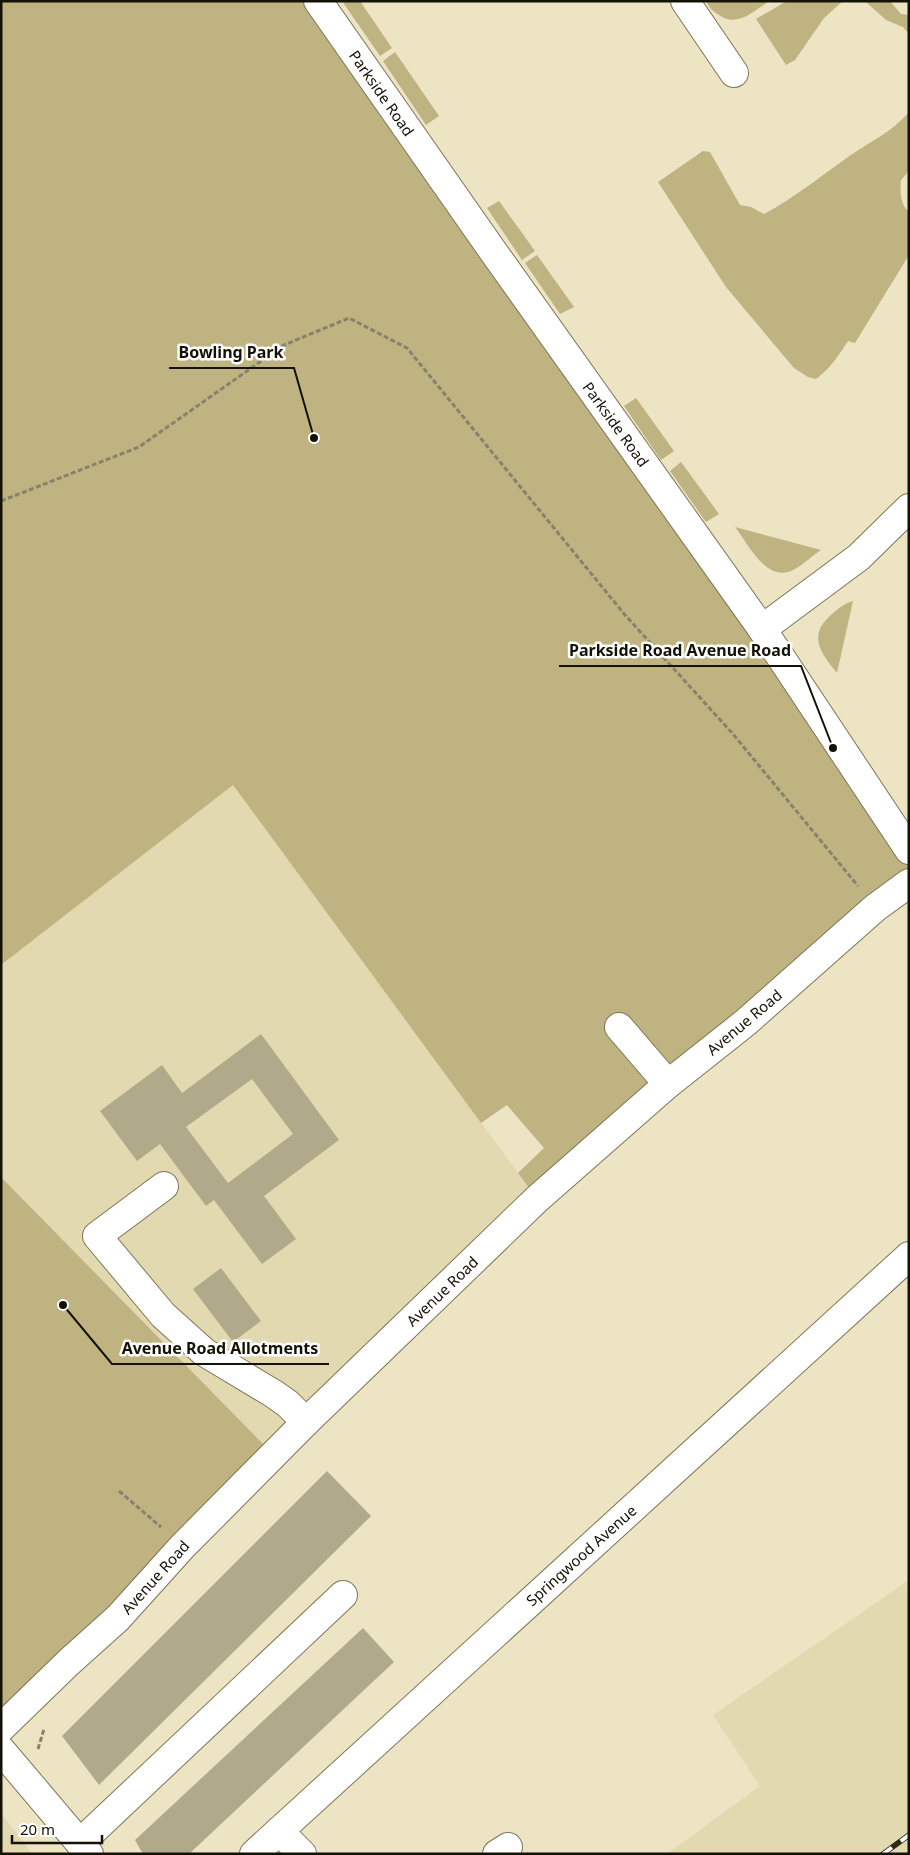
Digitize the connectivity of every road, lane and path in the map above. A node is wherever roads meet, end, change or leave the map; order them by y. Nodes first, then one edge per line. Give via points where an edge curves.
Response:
1 (318, 1) edge
2 (685, 1) edge
3 (734, 73) dead end
4 (1, 501) edge
5 (909, 508) edge
6 (762, 629) junction
7 (909, 850) edge
8 (909, 883) edge
9 (875, 908) junction
10 (618, 1027) dead end
11 (668, 1084) junction
12 (164, 1186) dead end
13 (909, 1256) edge
14 (306, 1422) junction
15 (119, 1491) dead end
16 (182, 1547) junction
17 (342, 1595) dead end
18 (1, 1728) edge
19 (1, 1750) edge
20 (279, 1831) junction
21 (85, 1848) edge
22 (254, 1854) edge
23 (302, 1854) edge

1 - 6 street, Parkside Road
2 - 3 street
4 - 9 path via 139,447 284,345 349,318 407,348 625,615 733,734
5 - 6 street via 859,557
6 - 7 street, Parkside Road
8 - 9 street, Avenue Road
9 - 11 street, Avenue Road via 745,1023
10 - 11 street
11 - 14 street, Avenue Road via 537,1199
12 - 14 street via 97,1236 162,1315 204,1352 274,1394
13 - 20 street, Springwood Avenue
14 - 16 street, Avenue Road
15 - 16 path
16 - 18 street, Avenue Road via 118,1618
17 - 21 street
19 - 21 street
20 - 22 street, Springwood Avenue
20 - 23 street

